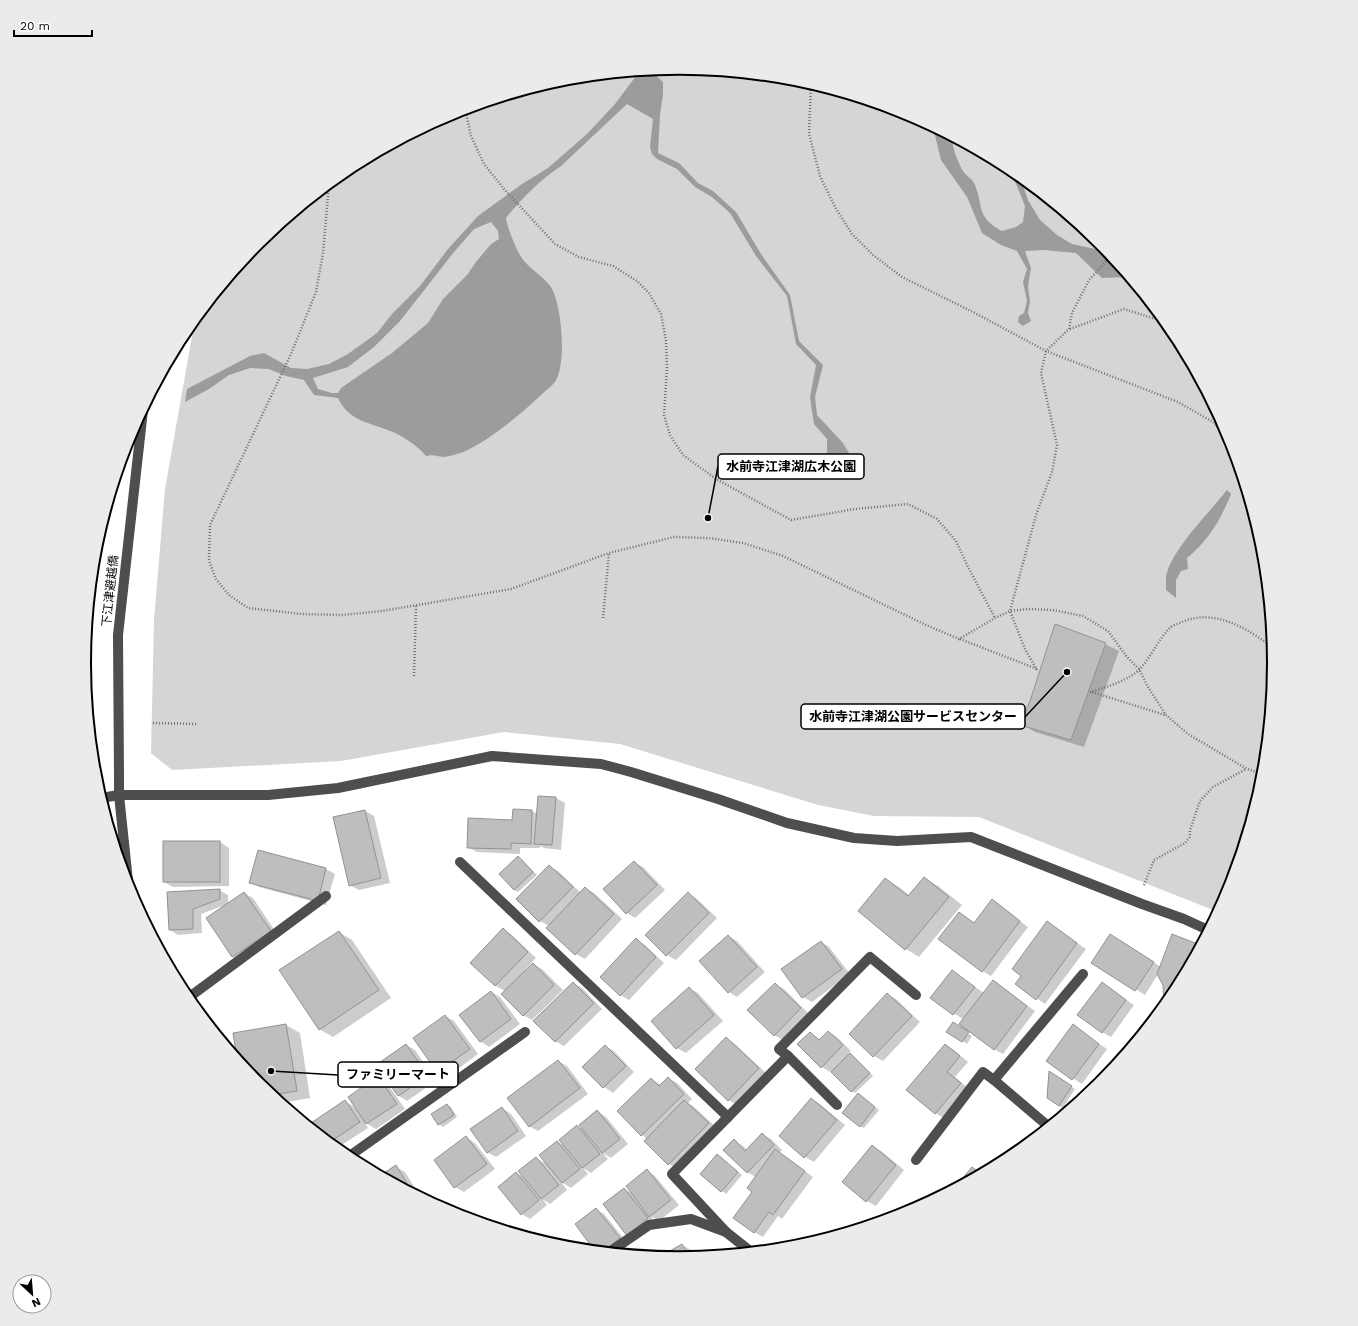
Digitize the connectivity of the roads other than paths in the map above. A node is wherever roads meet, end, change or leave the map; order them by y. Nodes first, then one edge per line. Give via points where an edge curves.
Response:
1 (141, 427) edge
2 (119, 795) junction
3 (107, 797) edge
4 (126, 862) edge
5 (460, 862) dead end
6 (326, 896) dead end
7 (1203, 928) edge
8 (1083, 974) dead end
9 (193, 994) edge
10 (916, 995) dead end
11 (525, 1032) dead end
12 (788, 1056) junction
13 (994, 1080) junction
14 (837, 1105) dead end
15 (728, 1117) junction
16 (1044, 1123) edge
17 (354, 1153) edge
18 (916, 1160) dead end
19 (726, 1232) junction
20 (616, 1247) edge
21 (745, 1247) edge

1 - 2 street, 下江津避越僑, bridge via 118,635
2 - 3 street
2 - 4 street, 下江津避越僑
2 - 7 street via 268,795 338,788 492,756 601,764 718,799 787,823 854,838 897,841 971,837
5 - 15 street
6 - 9 street
8 - 13 street
10 - 12 street via 870,957 779,1049
11 - 17 street
12 - 14 street
12 - 15 street
13 - 16 street
13 - 18 street via 983,1072
15 - 19 street via 672,1174
19 - 20 street via 691,1219 649,1225
19 - 21 street

